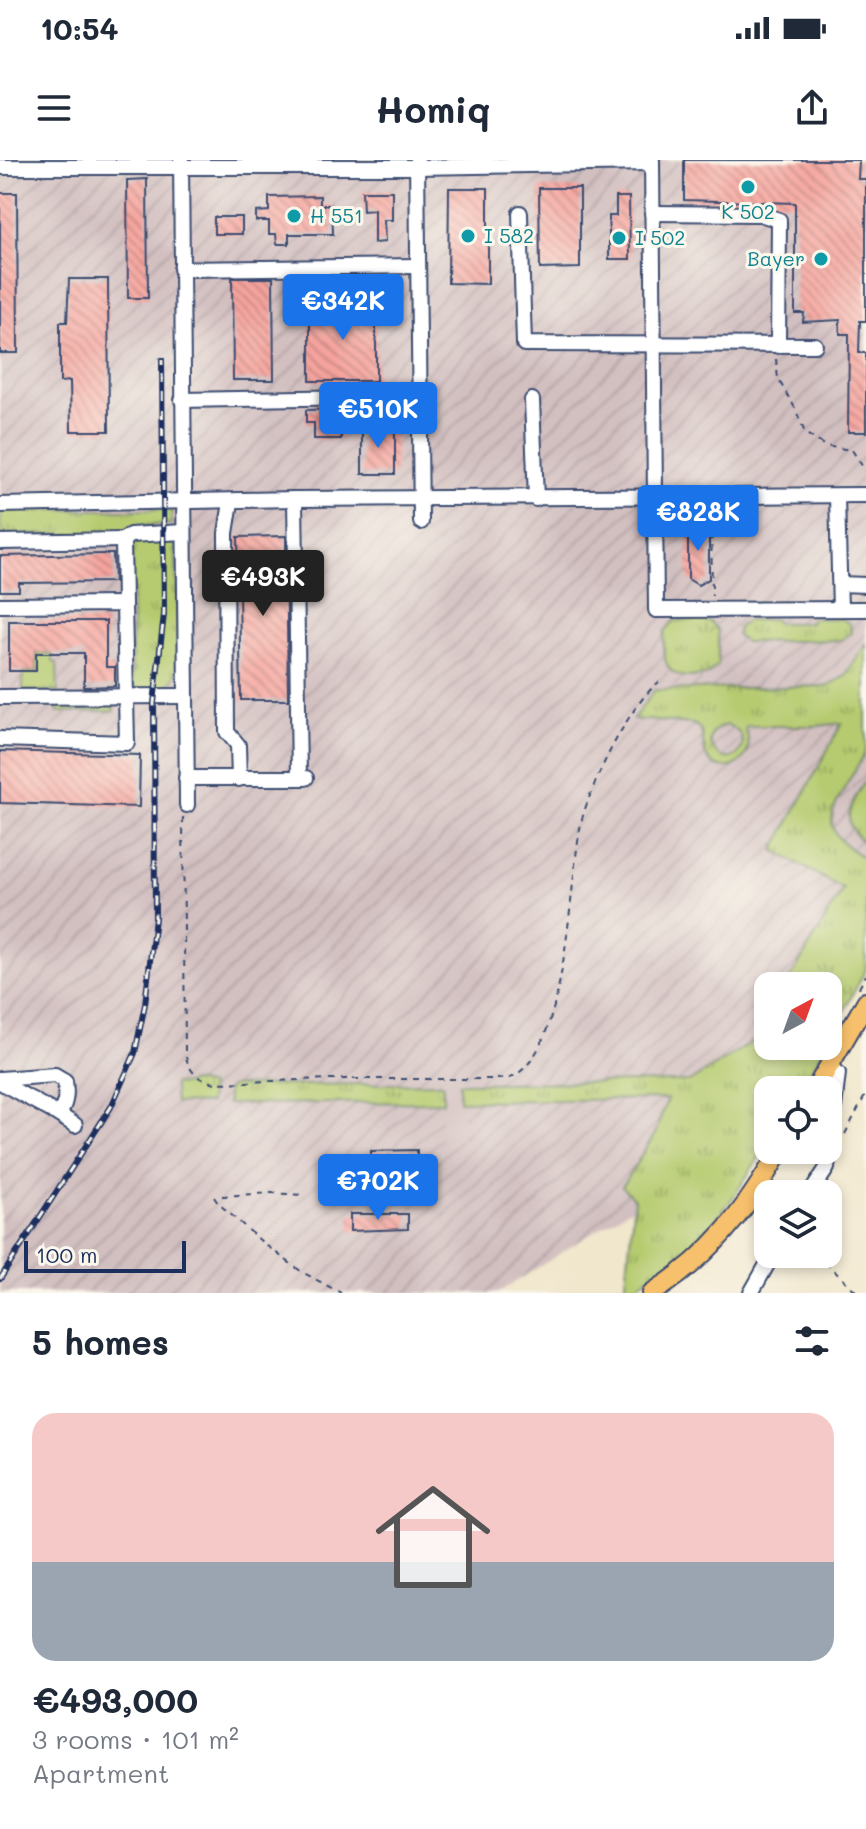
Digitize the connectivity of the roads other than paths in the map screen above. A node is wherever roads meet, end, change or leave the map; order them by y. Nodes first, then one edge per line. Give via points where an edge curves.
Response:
1 (652, 162) edge
2 (177, 164) edge
3 (329, 164) edge
4 (417, 164) edge
5 (0, 167) edge
6 (520, 213) dead end
7 (652, 213) junction
8 (418, 266) junction
9 (181, 269) junction
10 (815, 345) dead end
11 (654, 346) junction
12 (777, 346) junction
13 (418, 396) junction
14 (182, 400) junction
15 (532, 400) dead end
16 (866, 495) edge
17 (837, 496) junction
18 (420, 498) junction
19 (655, 498) junction
20 (295, 499) junction
21 (536, 499) junction
22 (175, 502) junction
23 (231, 502) junction
24 (0, 505) edge
25 (421, 522) dead end
26 (184, 532) junction
27 (123, 540) junction
28 (0, 542) edge
29 (840, 584) junction
30 (866, 585) edge
31 (124, 604) junction
32 (0, 605) edge
33 (761, 609) junction
34 (835, 609) junction
35 (866, 609) edge
36 (126, 696) junction
37 (185, 696) junction
38 (0, 697) edge
39 (0, 739) edge
40 (186, 778) junction
41 (239, 779) junction
42 (187, 805) road end
43 (866, 1002) edge
44 (838, 1073) dead end
45 (823, 1076) edge
46 (837, 1076) edge
47 (0, 1080) edge
48 (59, 1115) junction
49 (75, 1125) dead end
50 (772, 1164) edge
51 (765, 1268) edge
52 (652, 1293) edge
53 (751, 1293) edge

1 - 4 street
1 - 7 street
2 - 3 street
2 - 5 street
2 - 9 street
3 - 4 street
4 - 8 street
6 - 11 street via 524,344
7 - 11 street
7 - 12 street via 760,214 779,220
8 - 9 street
8 - 13 street
9 - 14 street
10 - 12 street
11 - 12 street
11 - 19 street
13 - 14 street
13 - 18 street
14 - 22 street
15 - 21 street
16 - 17 street
17 - 19 street
17 - 29 street
18 - 20 street
18 - 21 street
18 - 25 street
19 - 21 street
19 - 33 street via 656,610
20 - 23 street
20 - 41 street via 303,778
22 - 23 street
22 - 24 street
22 - 26 street
23 - 41 street via 226,533 227,732 238,745
26 - 27 street via 130,535
26 - 37 street
27 - 28 street
27 - 31 street
29 - 30 street
29 - 34 street
31 - 32 street
31 - 36 street
33 - 34 street
33 - 34 street via 779,616
34 - 35 street
36 - 37 street
36 - 38 street
36 - 39 street via 127,743
37 - 40 street
40 - 41 street
40 - 42 street
43 - 45 main road
44 - 46 street
47 - 48 street
47 - 48 street via 55,1075 65,1081 67,1095
48 - 49 street
50 - 52 main road via 723,1235
51 - 53 street

